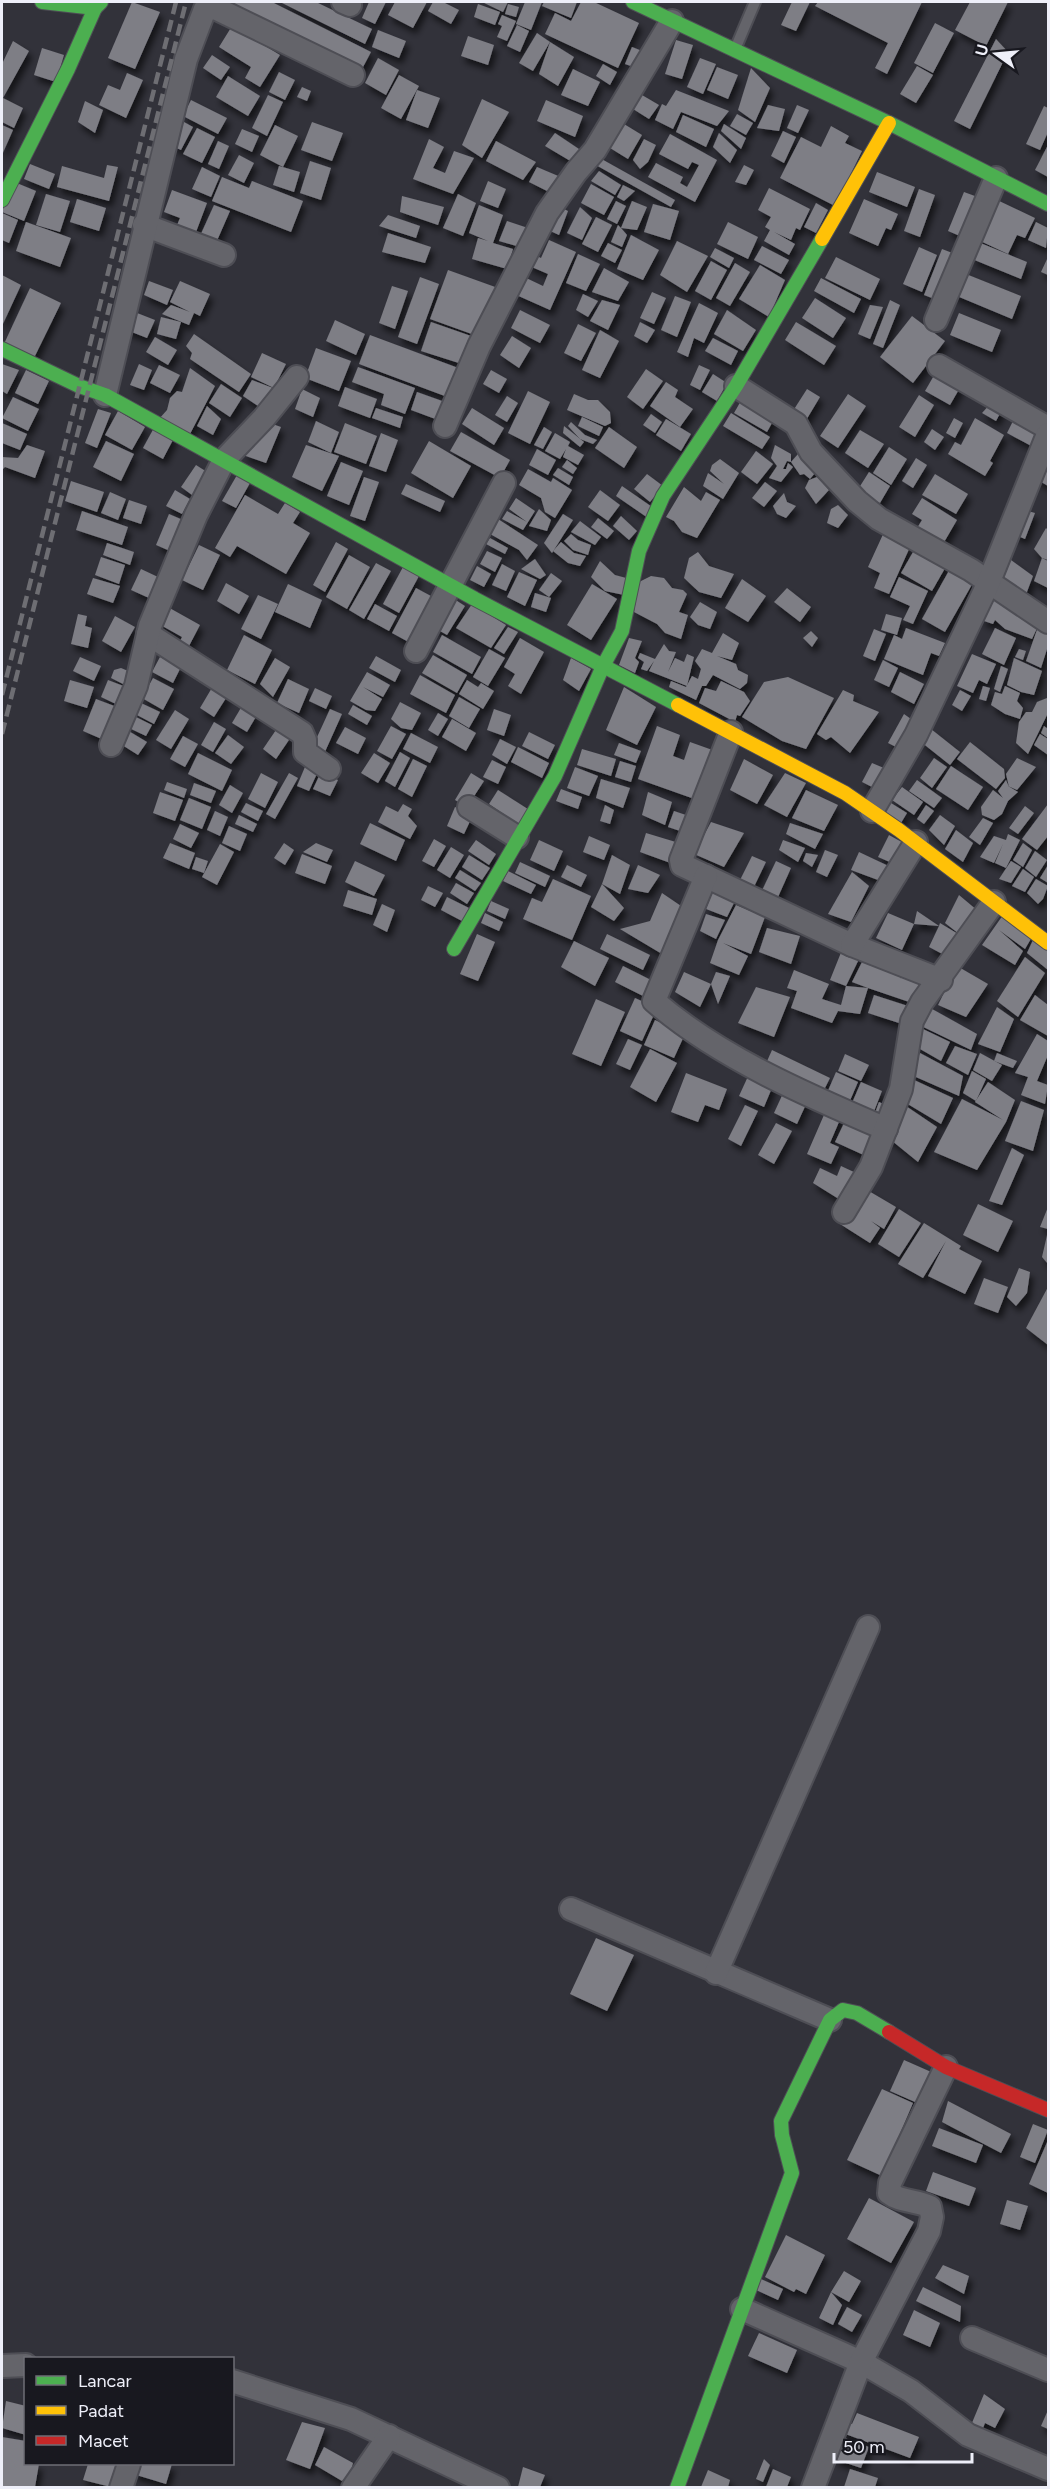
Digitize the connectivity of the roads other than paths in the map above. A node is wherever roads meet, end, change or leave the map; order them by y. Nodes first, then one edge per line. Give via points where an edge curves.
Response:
1 (42, 2) edge
2 (633, 2) edge
3 (755, 2) edge
4 (98, 5) edge
5 (672, 21) junction
6 (734, 50) junction
7 (353, 75) dead end
8 (889, 123) junction
9 (996, 178) junction
10 (4, 189) edge
11 (1048, 204) edge
12 (144, 225) junction
13 (224, 255) dead end
14 (936, 320) dead end
15 (2, 349) edge
16 (939, 366) dead end
17 (297, 377) dead end
18 (736, 386) junction
19 (105, 395) junction
20 (445, 426) dead end
21 (1048, 428) edge
22 (1048, 434) edge
23 (224, 460) junction
24 (504, 483) dead end
25 (988, 584) junction
26 (452, 586) junction
27 (1048, 622) edge
28 (148, 634) junction
29 (416, 651) dead end
30 (603, 666) junction
31 (731, 732) junction
32 (111, 745) dead end
33 (329, 769) dead end
34 (469, 807) dead end
35 (872, 811) junction
36 (517, 837) junction
37 (916, 842) junction
38 (706, 876) junction
39 (994, 902) junction
40 (1048, 943) edge
41 (852, 945) junction
42 (454, 949) dead end
43 (941, 980) junction
44 (886, 1129) junction
45 (844, 1212) dead end
46 (868, 1627) dead end
47 (571, 1909) dead end
48 (716, 1973) junction
49 (830, 2020) junction
50 (946, 2067) junction
51 (1048, 2110) edge
52 (742, 2309) junction
53 (972, 2338) dead end
54 (861, 2362) junction
55 (24, 2365) edge
56 (2, 2366) edge
57 (1048, 2370) edge
58 (234, 2382) edge
59 (389, 2436) junction
60 (128, 2465) edge
61 (1048, 2469) edge
62 (489, 2486) edge
63 (121, 2487) edge
64 (353, 2487) edge
65 (677, 2487) edge
66 (813, 2487) edge

1 - 4 street
2 - 5 street
3 - 6 lane
4 - 10 street
5 - 6 street
5 - 20 street via 595,150 548,213 479,346
6 - 8 street
7 - 12 street via 213,7 207,8 186,59
8 - 9 street
8 - 18 street
9 - 11 street
9 - 14 street
12 - 13 street
12 - 19 street
15 - 19 street
16 - 21 street
17 - 23 street
18 - 25 street via 796,424 811,452 856,501
18 - 30 street via 663,496 639,551 622,631
19 - 23 street
22 - 25 street
23 - 26 street
23 - 28 street via 196,515
24 - 26 street
25 - 27 street
25 - 35 street via 916,735
26 - 29 street
26 - 30 street
28 - 32 street via 136,686
28 - 33 street via 302,733 305,752
30 - 31 street
30 - 36 street via 555,776
31 - 35 street
31 - 38 street via 681,860 682,865
34 - 36 street
35 - 37 street
36 - 42 street
37 - 39 street
37 - 41 street
38 - 41 street
38 - 44 street via 654,1000 669,1014 751,1066
39 - 40 street
39 - 43 street
41 - 43 street
43 - 44 street via 912,1021 901,1089
44 - 45 street via 871,1167
46 - 48 street
47 - 48 street
48 - 49 street
49 - 50 street via 843,2010 856,2013
49 - 52 street via 781,2121 780,2137 792,2162 792,2173
50 - 51 street
50 - 54 street via 890,2183 889,2193 895,2198 920,2202 930,2208 929,2231
52 - 54 street
52 - 65 street
53 - 57 street
54 - 61 street via 911,2391 968,2435
54 - 66 street
55 - 56 street
58 - 59 street via 351,2419
59 - 62 street
59 - 64 street
60 - 63 street

